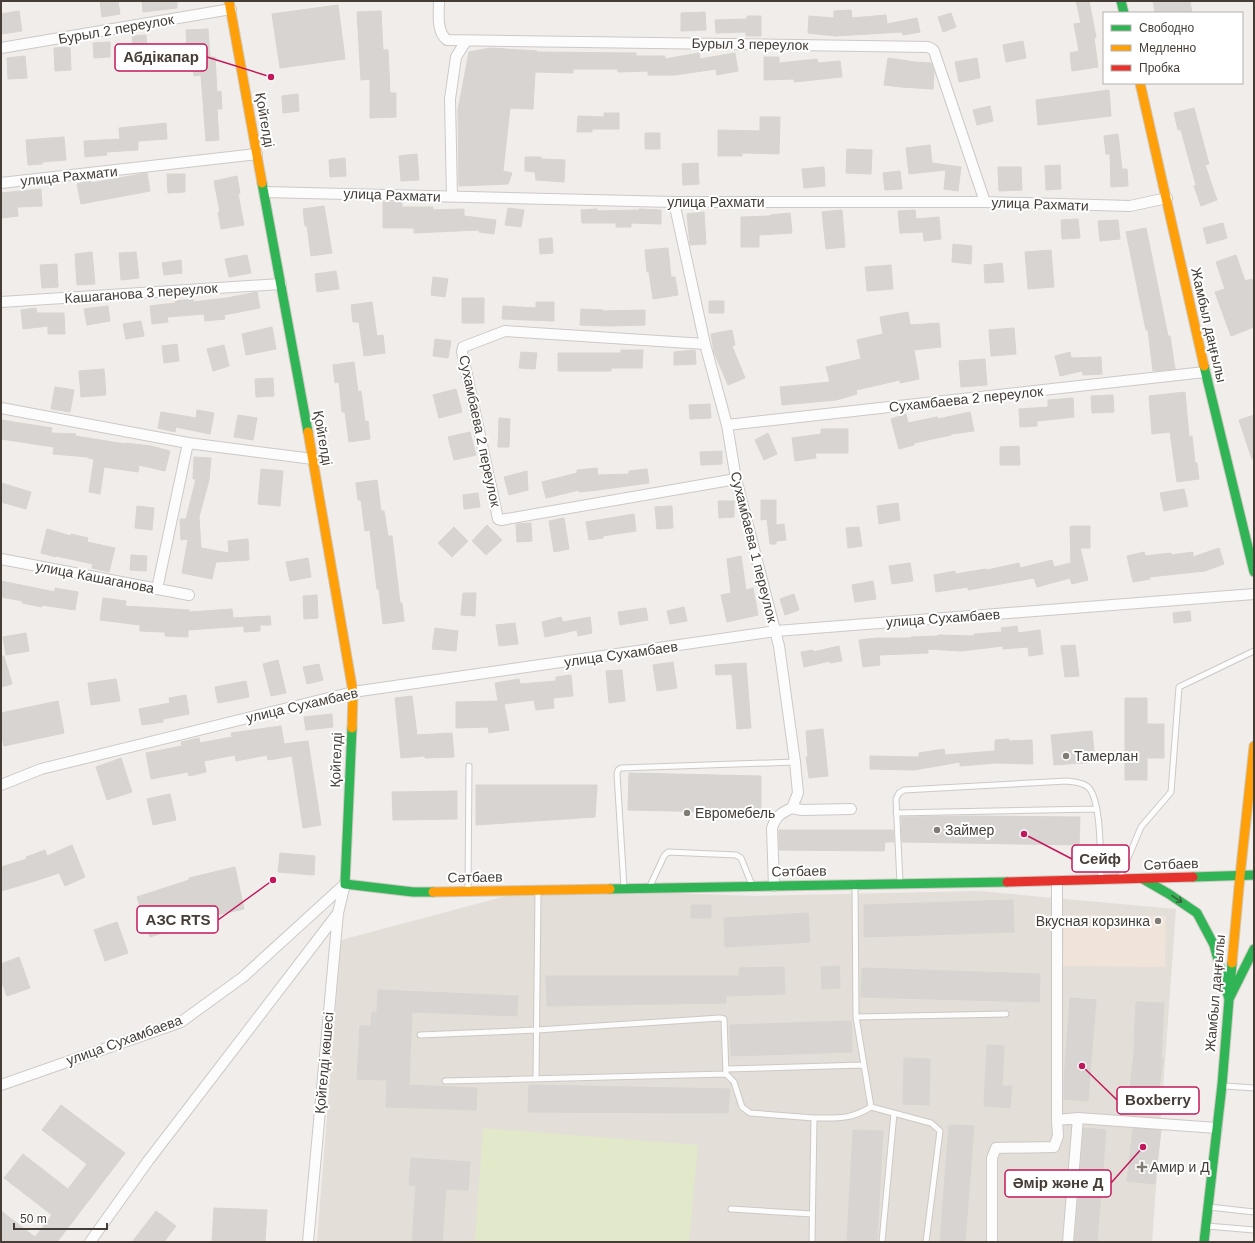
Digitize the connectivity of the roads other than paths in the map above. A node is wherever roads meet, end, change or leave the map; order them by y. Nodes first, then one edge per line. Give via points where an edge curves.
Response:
1 (439, 1) edge
2 (1121, 1) edge
3 (230, 5) edge
4 (1124, 12) edge
5 (466, 41) junction
6 (1, 48) edge
7 (1140, 84) edge
8 (257, 154) junction
9 (1, 183) edge
10 (264, 192) junction
11 (452, 197) junction
12 (1167, 198) junction
13 (674, 202) junction
14 (985, 202) junction
15 (281, 284) junction
16 (1, 302) edge
17 (705, 344) junction
18 (1205, 372) junction
19 (1, 408) edge
20 (727, 425) junction
21 (188, 443) junction
22 (313, 459) junction
23 (736, 479) junction
24 (1, 559) edge
25 (1254, 572) edge
26 (157, 589) junction
27 (1254, 594) edge
28 (189, 595) dead end
29 (776, 632) junction
30 (1254, 651) edge
31 (353, 692) junction
32 (1254, 746) edge
33 (1254, 751) edge
34 (795, 762) junction
35 (469, 766) dead end
36 (1, 785) edge
37 (792, 808) junction
38 (851, 809) dead end
39 (1097, 809) junction
40 (896, 813) junction
41 (1254, 875) edge
42 (1240, 876) junction
43 (1119, 879) junction
44 (1143, 879) junction
45 (1101, 880) junction
46 (1057, 881) junction
47 (345, 884) junction
48 (855, 884) junction
49 (900, 884) junction
50 (752, 886) junction
51 (774, 886) junction
52 (624, 888) junction
53 (648, 888) junction
54 (538, 890) junction
55 (468, 891) junction
56 (338, 913) junction
57 (1254, 949) edge
58 (1229, 999) junction
59 (1006, 1014) dead end
60 (856, 1017) junction
61 (537, 1030) junction
62 (420, 1035) dead end
63 (864, 1065) junction
64 (726, 1072) junction
65 (536, 1079) junction
66 (444, 1081) dead end
67 (1, 1085) edge
68 (1222, 1085) junction
69 (1254, 1088) edge
70 (871, 1107) junction
71 (894, 1113) junction
72 (814, 1118) junction
73 (1078, 1118) junction
74 (1057, 1120) junction
75 (1217, 1128) junction
76 (1208, 1206) junction
77 (731, 1209) dead end
78 (1254, 1212) edge
79 (812, 1214) junction
80 (1206, 1226) junction
81 (1254, 1230) edge
82 (90, 1242) edge
83 (308, 1242) edge
84 (812, 1242) edge
85 (882, 1242) edge
86 (926, 1242) edge
87 (992, 1242) edge
88 (1068, 1242) edge
89 (1204, 1242) edge

1 - 5 street, Бурыл 3 переулок via 443,37 447,40
2 - 4 street
3 - 6 street, Бурыл 2 переулок
3 - 8 street, Қойгелді
5 - 11 street via 456,58 450,99
5 - 14 street, Бурыл 3 переулок via 932,48
7 - 12 street, Жамбыл даңғылы
8 - 9 street, улица Рахмати
8 - 10 street, Қойгелді
10 - 11 street, улица Рахмати
10 - 15 street, Қойгелді
11 - 13 street, улица Рахмати
12 - 14 street, улица Рахмати via 1130,206
12 - 18 street, Жамбыл даңғылы
13 - 14 street, улица Рахмати
13 - 17 street, Сухамбаева 1 переулок
15 - 16 street, Кашаганова 3 переулок
15 - 22 street, Қойгелді
17 - 20 street, Сухамбаева 1 переулок
17 - 23 street, Сухамбаева 2 переулок via 505,331 463,347 462,352 498,519
18 - 20 street, Сухамбаева 2 переулок
18 - 25 street, Жамбыл даңғылы
19 - 21 street
20 - 23 street, Сухамбаева 1 переулок
21 - 22 street
21 - 26 street
22 - 31 street, Қойгелді
23 - 29 street, Сухамбаева 1 переулок
24 - 26 street, улица Кашаганова
26 - 28 street, улица Кашаганова
27 - 29 street, улица Сухамбаев
29 - 31 street, улица Сухамбаев
29 - 34 street, Сухамбаева 1 переулок
30 - 43 lane via 1179,687 1171,792 1141,827
31 - 36 street, улица Сухамбаев via 40,769
31 - 47 street, Қойгелді
32 - 33 street, Жамбыл даңғылы
33 - 42 street, Жамбыл даңғылы
34 - 37 street, Сухамбаева 1 переулок via 798,793
34 - 52 lane via 618,770
35 - 55 lane
37 - 38 street
37 - 51 street via 779,814 772,828
39 - 40 lane
39 - 40 lane via 1094,797 1087,787 1067,781 904,790 896,799
39 - 45 lane
40 - 49 lane
41 - 42 street, Сәтбаев
42 - 44 street, Сәтбаев
42 - 58 street, Жамбыл даңғылы
43 - 44 street, Сәтбаев
43 - 45 street, Сәтбаев
44 -> 58 street via 1197,913 1214,945
45 - 46 street, Сәтбаев
46 - 49 street, Сәтбаев
46 - 74 street
47 - 55 street, Сәтбаев via 413,892
47 - 56 street, Қойгелді көшесі
47 - 67 street, улица Сухамбаева via 243,977 181,1022
48 - 49 street, Сәтбаев
48 - 51 street, Сәтбаев
48 - 60 lane
50 - 51 street, Сәтбаев
50 - 53 street, Сәтбаев
50 - 53 lane via 741,858 736,854 668,852
52 - 53 street, Сәтбаев
52 - 54 street, Сәтбаев
54 - 55 street, Сәтбаев
54 - 61 lane
56 - 82 street via 148,1161
56 - 83 street, Қойгелді көшесі
57 - 58 street
58 - 68 street, Жамбыл даңғылы
59 - 60 lane
60 - 63 lane
61 - 62 lane
61 - 64 lane via 720,1018 724,1019
61 - 65 lane
63 - 64 lane
63 - 70 lane
64 - 65 lane
64 - 72 lane via 734,1082 742,1107 750,1113
65 - 66 lane
68 - 69 lane
68 - 75 street, Жамбыл даңғылы
70 - 71 lane
70 - 72 lane via 846,1118
71 - 85 lane
71 - 86 lane via 932,1123 940,1131
72 - 79 lane
73 - 74 street
73 - 75 street
73 - 88 street
74 - 87 street via 1058,1136 1054,1146 996,1148 992,1158
75 - 76 street, Жамбыл даңғылы
76 - 78 lane
76 - 80 street, Жамбыл даңғылы
77 - 79 lane
79 - 84 lane
80 - 81 lane
80 - 89 street, Жамбыл даңғылы

